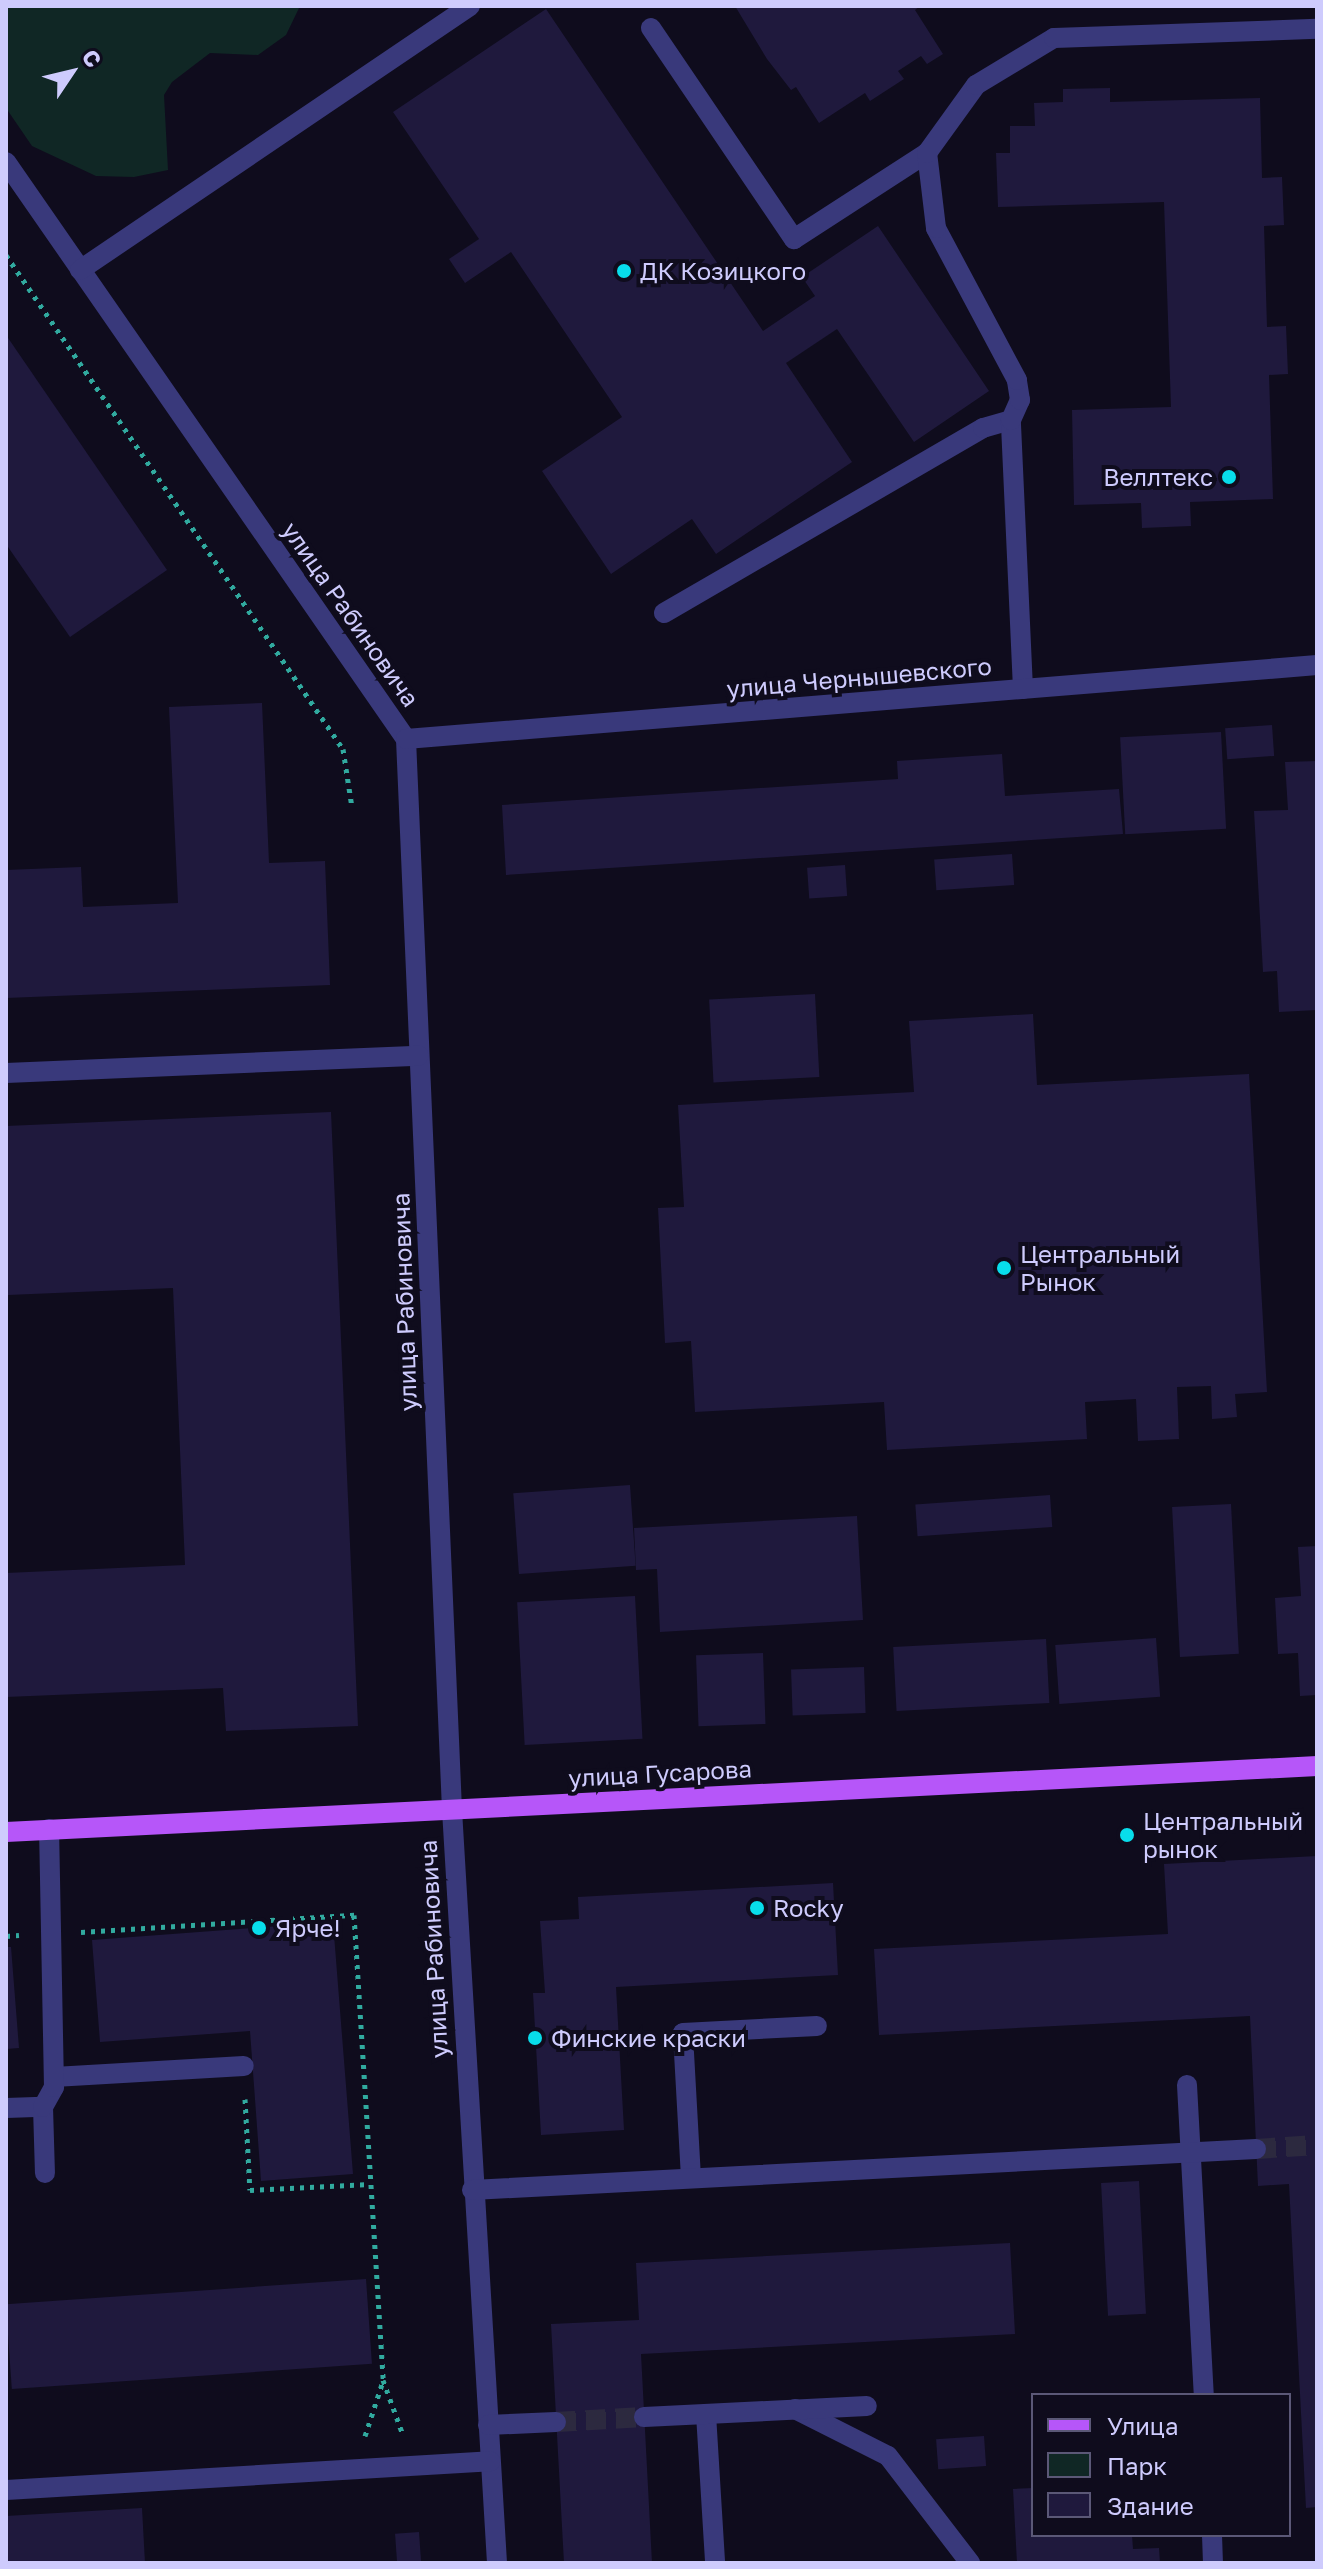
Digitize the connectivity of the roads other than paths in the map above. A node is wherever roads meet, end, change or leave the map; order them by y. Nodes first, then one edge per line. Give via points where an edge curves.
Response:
1 (470, 6) edge
2 (651, 28) dead end
3 (1317, 29) edge
4 (927, 153) junction
5 (6, 162) edge
6 (80, 270) junction
7 (1011, 420) junction
8 (664, 613) dead end
9 (1317, 665) edge
10 (1023, 689) junction
11 (406, 739) junction
12 (419, 1056) junction
13 (6, 1073) edge
14 (1317, 1766) edge
15 (452, 1810) junction
16 (49, 1829) junction
17 (6, 1832) edge
18 (817, 2026) dead end
19 (244, 2066) road end
20 (54, 2077) junction
21 (1187, 2085) dead end
22 (43, 2107) junction
23 (6, 2108) edge
24 (1256, 2149) tunnel mouth
25 (1191, 2152) junction
26 (45, 2173) dead end
27 (691, 2178) junction
28 (472, 2190) junction
29 (1204, 2393) edge
30 (867, 2406) dead end
31 (795, 2409) junction
32 (706, 2414) junction
33 (644, 2417) tunnel mouth
34 (556, 2422) tunnel mouth
35 (488, 2425) junction
36 (490, 2461) junction
37 (6, 2490) edge
38 (1212, 2537) edge
39 (497, 2563) edge
40 (715, 2563) edge
41 (970, 2563) edge
42 (1213, 2563) edge

1 - 6 street
2 - 4 street via 794,239
3 - 4 street via 1054,38 976,85
4 - 7 street via 936,228 1017,380 1020,400
5 - 6 street, улица Рабиновича
6 - 11 street, улица Рабиновича
7 - 8 street via 983,428
7 - 10 street
9 - 10 street, улица Чернышевского
10 - 11 street, улица Чернышевского
11 - 12 street, улица Рабиновича
12 - 13 street
12 - 15 street, улица Рабиновича
14 - 15 main road, улица Гусарова
15 - 16 main road, улица Гусарова
15 - 28 street, улица Рабиновича
16 - 17 main road, улица Гусарова
16 - 20 street
18 - 27 street via 683,2033
19 - 20 street
20 - 22 street
21 - 25 street
22 - 23 street
22 - 26 street
24 - 25 street
25 - 27 street
25 - 29 street
27 - 28 street
28 - 35 street, улица Рабиновича
30 - 31 street
31 - 32 street
31 - 41 street via 888,2456
32 - 33 street
32 - 40 street
34 - 35 street
35 - 36 street, улица Рабиновича
36 - 37 street
36 - 39 street, улица Рабиновича
38 - 42 street

